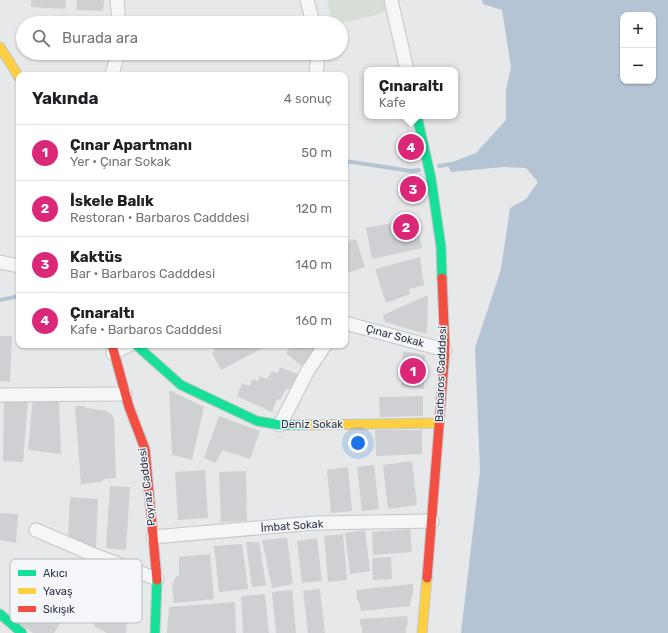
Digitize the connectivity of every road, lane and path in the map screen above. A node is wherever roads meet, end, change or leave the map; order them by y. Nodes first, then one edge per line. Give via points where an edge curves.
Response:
1 (117, 0) edge
2 (308, 0) edge
3 (391, 0) edge
4 (118, 16) edge
5 (311, 16) edge
6 (1, 53) edge
7 (116, 60) edge
8 (317, 60) edge
9 (406, 67) edge
10 (113, 72) edge
11 (316, 72) edge
12 (16, 73) edge
13 (419, 119) edge
14 (0, 262) edge
15 (16, 265) edge
16 (348, 324) edge
17 (139, 348) edge
18 (323, 348) edge
19 (112, 349) edge
20 (445, 350) junction
21 (125, 394) junction
22 (0, 395) edge
23 (439, 423) junction
24 (280, 425) junction
25 (432, 520) junction
26 (36, 530) dead end
27 (153, 538) junction
28 (105, 559) edge
29 (142, 573) edge
30 (158, 579) junction
31 (0, 614) edge
32 (10, 623) edge
33 (10, 623) edge
34 (22, 633) edge
35 (155, 633) edge
36 (422, 633) edge

1 - 4 street
2 - 5 street
3 - 9 street
6 - 12 street
7 - 10 street
8 - 11 street
13 - 20 street, Barbaros Cadddesi via 432,178 441,247
14 - 15 street
16 - 20 street, Çınar Sokak
17 - 24 street, Deniz Sokak via 181,385 257,421
18 - 24 street via 307,372
19 - 21 street, Poyraz Caddesi
20 - 23 street, Barbaros Cadddesi
21 - 22 street
21 - 27 street, Poyraz Caddesi via 145,449
23 - 24 street, Deniz Sokak
23 - 25 street, Barbaros Cadddesi
25 - 27 street, İmbat Sokak via 315,524
25 - 36 street, Barbaros Cadddesi
26 - 28 street
27 - 30 street, Poyraz Caddesi
29 - 30 street
30 - 35 street, Poyraz Caddesi
31 - 32 street
33 - 34 street

